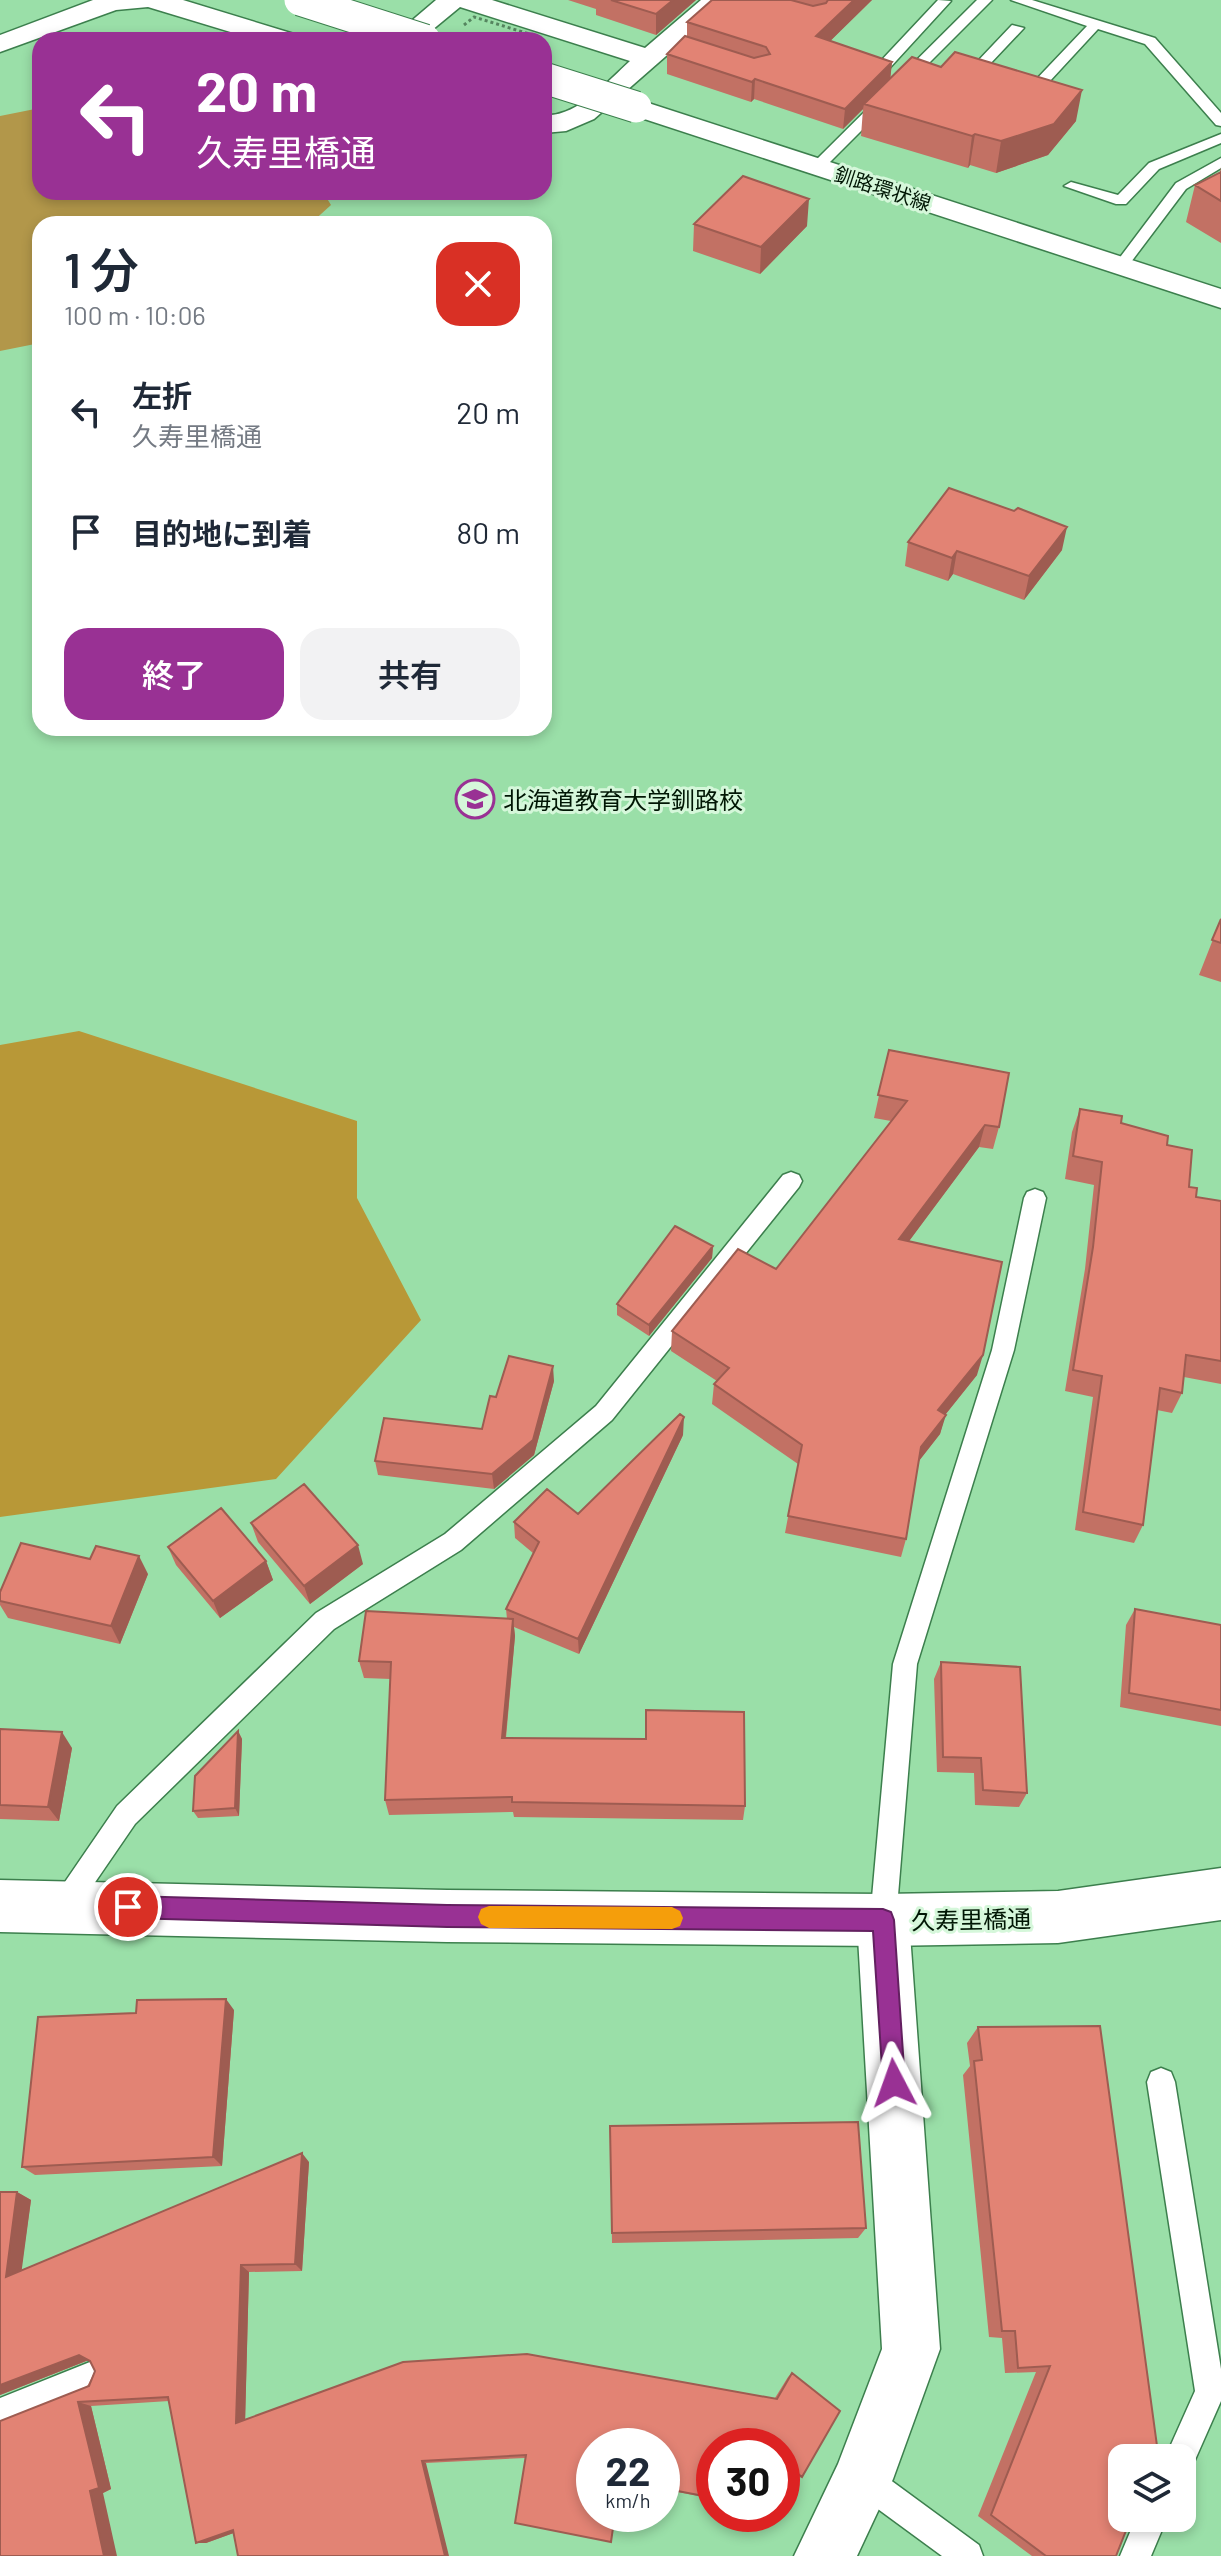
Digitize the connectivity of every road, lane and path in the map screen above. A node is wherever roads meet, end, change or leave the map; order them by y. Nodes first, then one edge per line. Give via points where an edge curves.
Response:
1 (300, 0) edge
2 (453, 0) edge
3 (464, 0) edge
4 (717, 0) edge
5 (985, 0) edge
6 (1018, 0) edge
7 (158, 1) edge
8 (944, 1) edge
9 (1095, 25) junction
10 (1017, 28) dead end
11 (258, 32) edge
12 (400, 32) edge
13 (413, 32) edge
14 (913, 35) junction
15 (944, 43) junction
16 (0, 44) edge
17 (667, 50) junction
18 (881, 69) edge
19 (552, 81) edge
20 (1221, 122) edge
21 (552, 126) edge
22 (1221, 138) edge
23 (1221, 162) edge
24 (817, 167) junction
25 (1071, 186) dead end
26 (1120, 267) junction
27 (1221, 299) edge
28 (791, 1181) dead end
29 (1035, 1198) dead end
30 (1221, 1894) edge
31 (64, 1905) junction
32 (0, 1906) edge
33 (883, 1920) junction
34 (1161, 2082) dead end
35 (90, 2377) edge
36 (0, 2413) edge
37 (1186, 2444) edge
38 (863, 2479) junction
39 (1146, 2532) edge
40 (960, 2553) edge
41 (825, 2556) edge
42 (1135, 2556) edge

1 - 12 street, bridge
2 - 13 street
3 - 17 street
4 - 17 street
5 - 15 lane
6 - 9 lane
7 - 11 street
7 - 16 street via 112,2
8 - 14 lane
9 - 10 lane via 1032,92 986,80 982,64
9 - 20 lane via 1150,41
14 - 15 lane
14 - 18 lane
15 - 24 lane
17 - 21 street via 572,122
19 - 24 street, 釧路環状線, bridge
22 - 25 lane via 1154,166 1121,201
23 - 26 lane via 1181,186
24 - 26 street, 釧路環状線
26 - 27 street, 釧路環状線
28 - 31 lane via 604,1413 453,1542 325,1621 126,1815
29 - 33 lane via 1003,1350 905,1664
30 - 33 street, 久寿里橋通 via 1058,1917
31 - 32 street, 久寿里橋通
31 - 33 street, 久寿里橋通
33 - 38 street via 911,2349
34 - 37 lane via 1210,2392
35 - 36 lane
38 - 40 lane
38 - 41 street
39 - 42 lane

